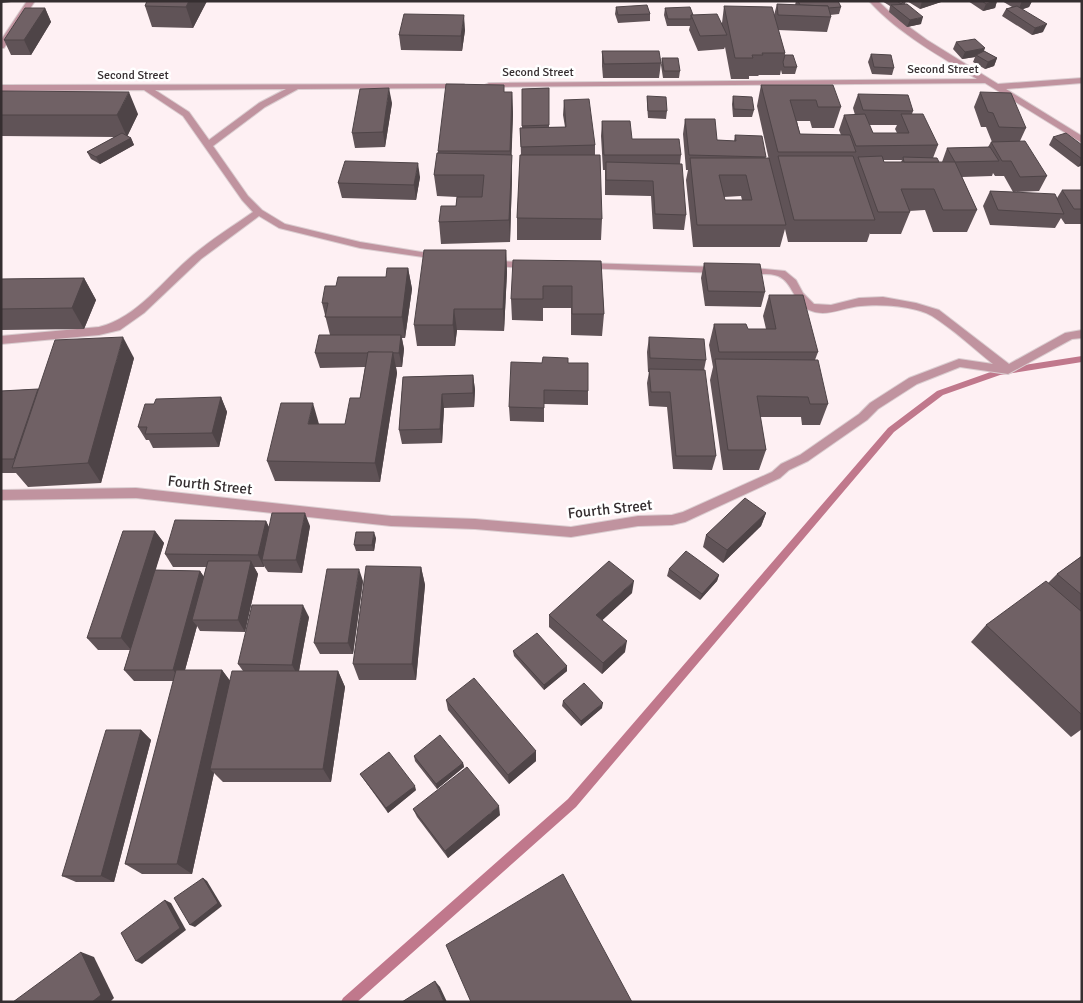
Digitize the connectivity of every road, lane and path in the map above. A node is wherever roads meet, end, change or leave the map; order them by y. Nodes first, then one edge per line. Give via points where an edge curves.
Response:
1 (31, 1) edge
2 (873, 1) edge
3 (1, 46) edge
4 (1082, 80) edge
5 (985, 81) junction
6 (467, 86) edge
7 (477, 86) edge
8 (297, 87) junction
9 (998, 87) junction
10 (1, 88) edge
11 (147, 88) junction
12 (1082, 140) edge
13 (208, 145) junction
14 (259, 212) junction
15 (454, 260) edge
16 (483, 264) edge
17 (542, 265) edge
18 (572, 266) edge
19 (1082, 334) edge
20 (1, 340) edge
21 (1008, 370) junction
22 (1, 495) edge

1 - 3 street
2 - 5 street via 924,42
4 - 9 street
5 - 7 street, Second Street
5 - 9 street
6 - 8 street, Second Street
8 - 11 street, Second Street
8 - 13 street via 262,105
9 - 12 street
10 - 11 street, Second Street
11 - 13 street via 186,114
13 - 14 street via 245,198
14 - 15 street via 282,226 360,244
14 - 20 street via 197,257 140,310 116,327
16 - 17 street
18 - 21 street via 781,273 811,307 831,308 883,301 935,313
19 - 21 street via 1069,336
21 - 22 street, Fourth Street via 959,363 913,381 776,475 698,512 672,520 638,520 571,532 391,521 136,494

